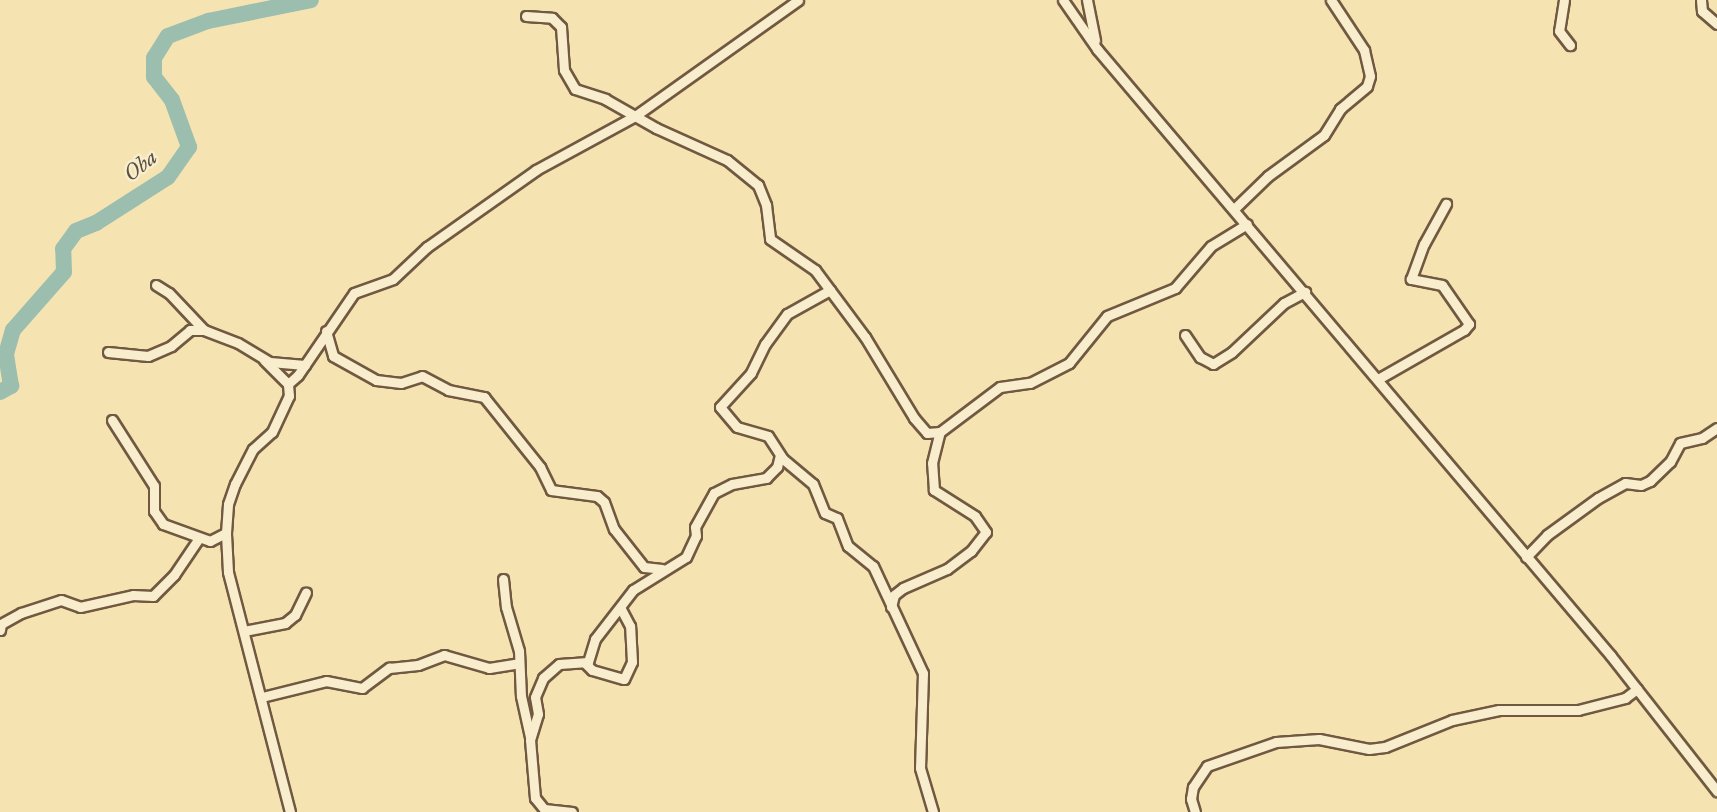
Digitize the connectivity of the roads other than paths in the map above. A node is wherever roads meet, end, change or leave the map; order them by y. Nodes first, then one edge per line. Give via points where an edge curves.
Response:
1 (798, 0) edge
2 (1063, 0) edge
3 (1087, 0) edge
4 (1332, 0) edge
5 (1564, 0) edge
6 (1701, 0) edge
7 (526, 16) dead end
8 (1717, 24) edge
9 (1570, 45) dead end
10 (1097, 49) junction
11 (636, 116) junction
12 (1446, 204) dead end
13 (1234, 209) junction
14 (1247, 224) junction
15 (156, 285) dead end
16 (830, 290) junction
17 (1305, 292) junction
18 (204, 330) junction
19 (326, 331) junction
20 (1185, 335) dead end
21 (108, 352) dead end
22 (264, 360) junction
23 (305, 365) junction
24 (1378, 379) junction
25 (288, 384) junction
26 (112, 420) dead end
27 (1717, 428) edge
28 (940, 432) junction
29 (780, 455) junction
30 (226, 533) junction
31 (198, 538) junction
32 (1526, 557) junction
33 (662, 569) junction
34 (503, 579) dead end
35 (306, 592) dead end
36 (891, 607) junction
37 (621, 609) junction
38 (0, 630) edge
39 (244, 631) junction
40 (519, 663) junction
41 (585, 663) junction
42 (1637, 689) junction
43 (262, 697) junction
44 (530, 740) junction
45 (1717, 791) edge
46 (290, 812) edge
47 (572, 812) edge
48 (933, 812) edge
49 (1195, 812) edge

1 - 11 street
2 - 10 street
3 - 10 street
4 - 13 street via 1364,50 1370,76 1367,86 1340,109 1324,135 1268,176
5 - 9 street via 1559,31
6 - 8 street via 1702,10
7 - 11 street via 552,18 561,27 564,70 575,89
10 - 13 street
11 - 16 street via 727,160 751,179 764,196 770,239 805,260
11 - 19 street via 536,170 427,247 393,279 354,293
12 - 24 street via 1424,244 1411,279 1442,285 1469,324
13 - 14 street
14 - 17 street
14 - 28 street via 1212,246 1175,288 1107,316 1069,363 1030,383 1000,387
15 - 18 street via 169,293
16 - 28 street via 865,337 914,418 927,433
16 - 29 street via 787,314 765,344 751,373 720,402 725,416 737,427 768,436
17 - 20 street via 1284,303 1232,352 1213,364 1200,357
17 - 24 street
18 - 21 street via 190,330 171,346 148,356
18 - 22 street via 238,343
19 - 23 street
19 - 33 street via 333,356 376,380 401,383 422,376 448,390 484,398 540,467 551,490 597,496 604,502 614,529 644,567
22 - 23 street
22 - 25 street
23 - 25 street
24 - 32 street via 1418,433
25 - 30 street via 289,396 272,432 253,449 236,483 228,504
26 - 31 street via 154,486 157,517 170,529 189,531
27 - 32 street via 1702,438 1680,443 1670,462 1650,481 1641,486 1625,483 1598,498 1547,535
28 - 36 street via 933,452 934,490 975,516 986,532 983,540 947,569 894,595
29 - 33 street via 777,467 766,478 732,484 714,494 695,527 696,536 687,557
29 - 36 street via 813,484 825,513 837,518 848,546 873,566
30 - 31 street via 210,541
30 - 39 street via 228,572
31 - 38 street via 174,575 153,596 133,595 80,608 61,600 21,613 1,624
32 - 42 street
33 - 37 street via 648,583 633,590
34 - 40 street
35 - 39 street via 295,615 285,623
36 - 48 street via 923,673 920,768
37 - 41 street via 595,639
37 - 41 street via 630,626 632,662 624,679 592,670
39 - 43 street
40 - 43 street via 489,668 444,656 418,665 389,668 363,688 326,681
40 - 44 street
41 - 44 street via 568,661 543,678 535,697 538,714
42 - 45 street
42 - 49 street via 1625,698 1578,710 1499,710 1452,720 1385,747 1319,739 1276,742 1207,766 1193,787
43 - 46 street
44 - 47 street via 530,772 540,806

